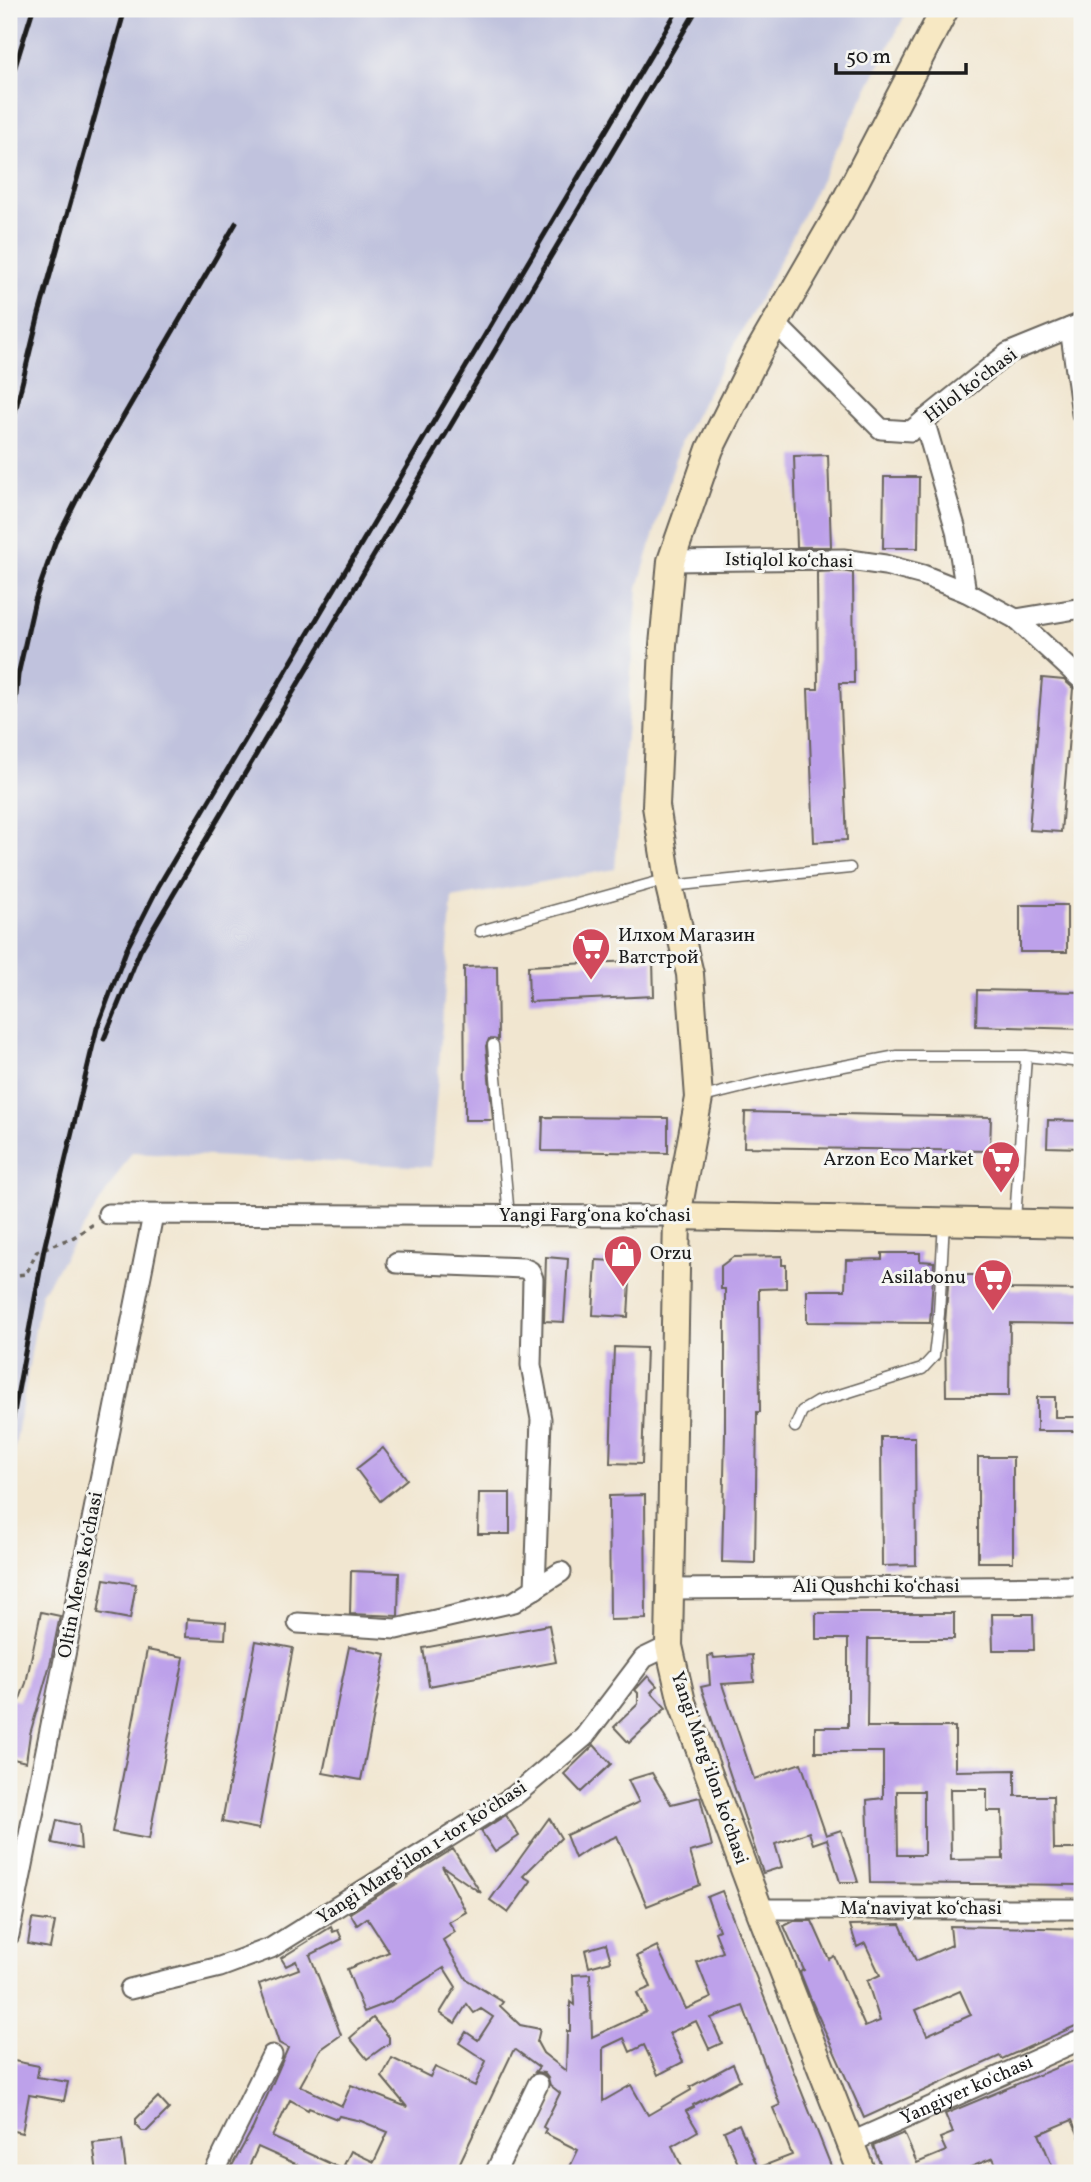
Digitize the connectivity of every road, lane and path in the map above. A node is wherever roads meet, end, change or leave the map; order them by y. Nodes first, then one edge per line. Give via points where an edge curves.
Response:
1 (945, 9) edge
2 (775, 323) junction
3 (1076, 325) edge
4 (1082, 414) edge
5 (924, 421) junction
6 (671, 561) junction
7 (966, 592) junction
8 (1082, 608) edge
9 (1016, 619) junction
10 (1082, 680) edge
11 (850, 868) dead end
12 (669, 882) junction
13 (480, 931) dead end
14 (493, 1045) dead end
15 (1026, 1056) junction
16 (1082, 1062) edge
17 (699, 1098) junction
18 (108, 1214) joint
19 (153, 1215) junction
20 (509, 1216) junction
21 (677, 1216) junction
22 (944, 1221) junction
23 (1015, 1222) junction
24 (1082, 1223) edge
25 (397, 1263) dead end
26 (9, 1276) edge
27 (795, 1427) dead end
28 (561, 1572) dead end
29 (1082, 1586) edge
30 (535, 1588) junction
31 (670, 1589) junction
32 (298, 1623) dead end
33 (669, 1646) junction
34 (759, 1909) junction
35 (1082, 1909) edge
36 (9, 1935) edge
37 (130, 1989) dead end
38 (1082, 2039) edge
39 (272, 2055) dead end
40 (538, 2084) dead end
41 (850, 2143) junction
42 (214, 2173) edge
43 (495, 2173) edge
44 (862, 2173) edge

1 - 2 main road, Yangi Margʻilon koʻchasi via 839,213
2 - 5 street, Hilol koʻchasi via 881,429 911,431
2 - 6 main road, Yangi Margʻilon koʻchasi via 710,449
3 - 4 street
3 - 5 street, Hilol koʻchasi via 1008,353
5 - 7 street via 956,530
6 - 7 street, Istiqlol koʻchasi via 843,559 923,575
6 - 12 main road, Yangi Margʻilon koʻchasi via 656,806
7 - 9 street, Istiqlol koʻchasi
8 - 9 street
9 - 10 street, Istiqlol koʻchasi
11 - 12 lane
12 - 13 lane
12 - 17 main road, Yangi Margʻilon koʻchasi via 691,974
14 - 20 lane
15 - 16 lane
15 - 17 lane via 897,1056
15 - 23 lane
17 - 21 main road, Yangi Margʻilon koʻchasi
18 - 19 street, Yangi Fargʻona koʻchasi
18 - 26 path via 74,1237 37,1251 26,1274
19 - 20 street, Yangi Fargʻona koʻchasi
19 - 36 street, Oltin Meros koʻchasi
20 - 21 street, Yangi Fargʻona koʻchasi
21 - 22 main road, Yangi Fargʻona koʻchasi
21 - 31 main road, Yangi Margʻilon koʻchasi
22 - 23 main road, Yangi Fargʻona koʻchasi
22 - 27 lane via 934,1356 922,1368 817,1402 802,1411
23 - 24 main road, Yangi Fargʻona koʻchasi
25 - 30 street via 530,1271 531,1365 541,1419
28 - 30 street
29 - 31 street, Ali Qushchi koʻchasi
30 - 32 street via 513,1602 396,1629
31 - 33 main road, Yangi Margʻilon koʻchasi
33 - 34 main road, Yangi Margʻilon koʻchasi via 682,1702
33 - 37 street, Yangi Margʻilon 1-tor koʼchasi via 644,1658 584,1737 514,1796 271,1948 219,1967
34 - 35 street, Maʻnaviyat koʻchasi
34 - 41 main road, Yangi Margʻilon koʻchasi
38 - 41 street, Yangiyer ko'chasi
39 - 42 street
40 - 43 street
41 - 44 main road, Yangi Margʻilon koʻchasi

